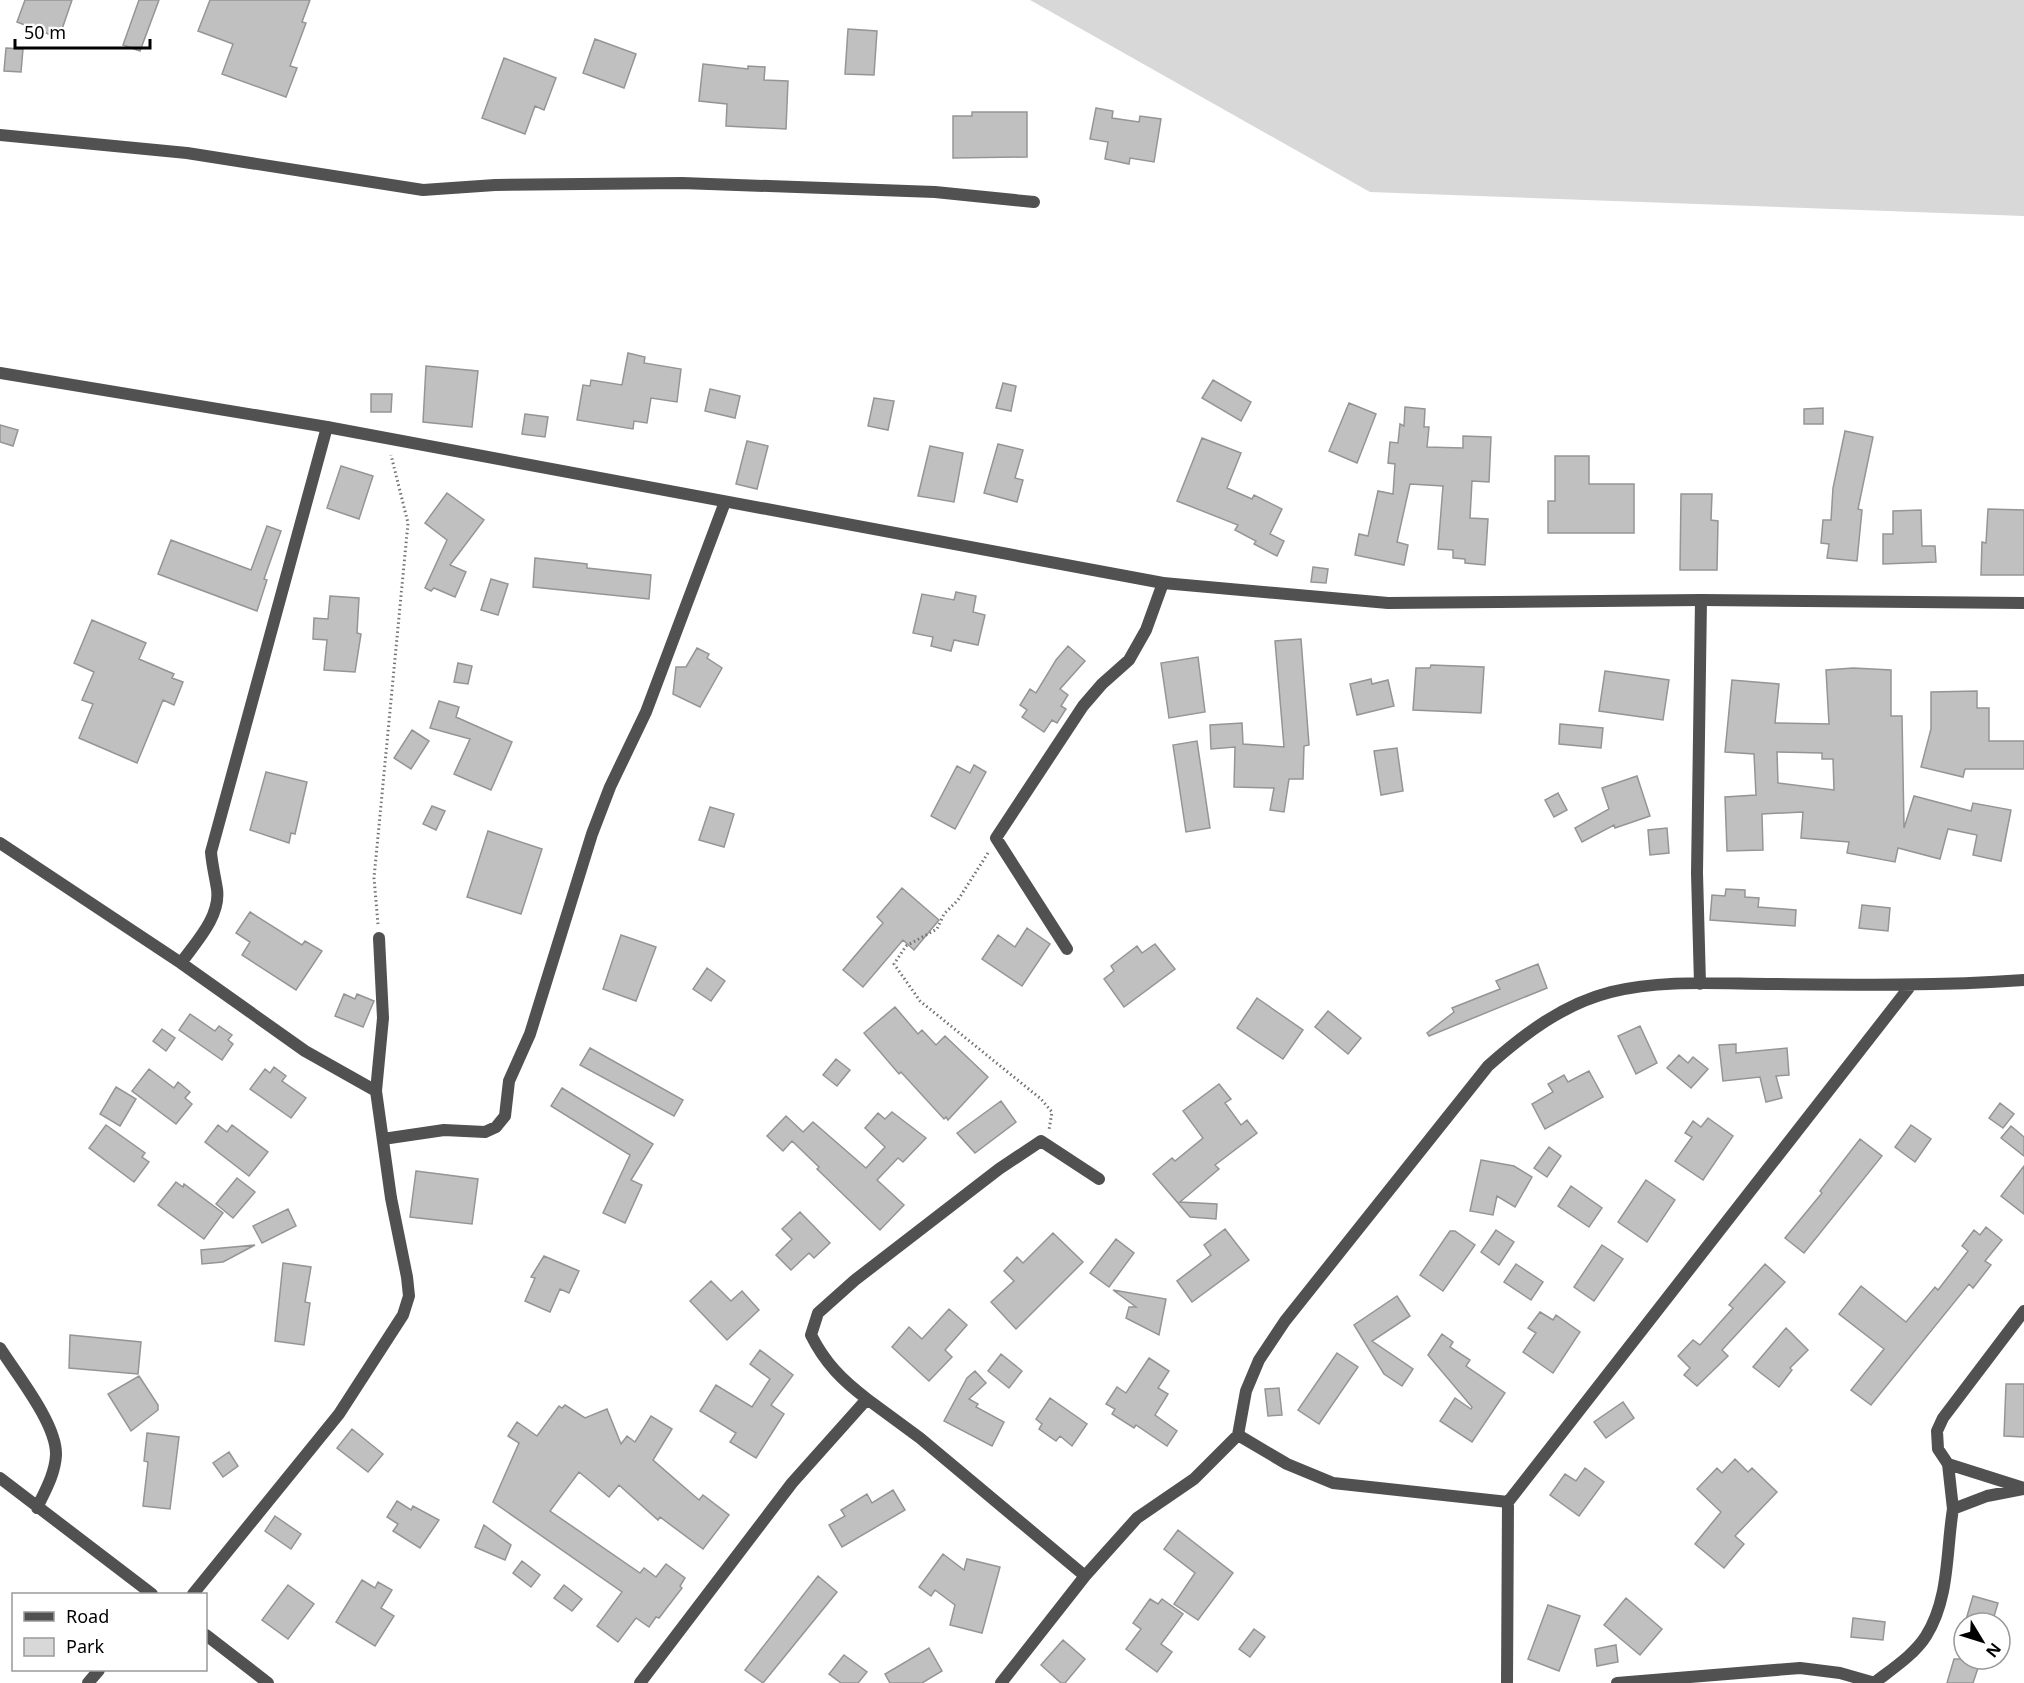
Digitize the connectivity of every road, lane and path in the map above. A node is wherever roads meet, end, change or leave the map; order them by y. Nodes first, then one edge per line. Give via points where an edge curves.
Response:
1 (0, 135) edge
2 (1034, 202) dead end
3 (0, 373) edge
4 (327, 427) junction
5 (387, 439) junction
6 (725, 502) junction
7 (1163, 583) junction
8 (1701, 600) junction
9 (2024, 603) edge
10 (996, 838) junction
11 (0, 843) edge
12 (379, 938) joint
13 (1067, 949) dead end
14 (181, 963) junction
15 (2024, 980) edge
16 (1700, 984) junction
17 (1911, 985) junction
18 (376, 1090) junction
19 (383, 1139) junction
20 (1041, 1142) junction
21 (1099, 1179) dead end
22 (2024, 1311) edge
23 (0, 1348) edge
24 (867, 1399) junction
25 (1238, 1435) junction
26 (1947, 1464) junction
27 (0, 1478) edge
28 (2024, 1489) edge
29 (1508, 1502) junction
30 (37, 1508) junction
31 (1953, 1509) junction
32 (1085, 1576) junction
33 (151, 1593) edge
34 (194, 1593) edge
35 (207, 1636) edge
36 (98, 1671) edge
37 (1732, 1678) edge
38 (1630, 1682) edge
39 (88, 1683) edge
40 (268, 1683) edge
41 (640, 1683) edge
42 (1001, 1683) edge
43 (1507, 1683) edge
44 (1617, 1683) edge
45 (1875, 1683) edge

1 - 2 street via 187,153 423,190 495,185 682,183 935,192
3 - 4 street
4 - 5 street
4 - 14 street via 211,852 216,907
5 - 6 street
5 - 12 path via 408,524 374,878
6 - 7 street
6 - 19 street via 646,712 592,834 530,1034 509,1081 505,1116 485,1132 444,1130
7 - 8 street via 1388,603
7 - 10 street via 1146,630 1129,660 1083,706
8 - 9 street
8 - 16 street via 1697,873
10 - 13 street
10 - 20 path via 973,879 944,914 937,929 906,946 894,964 920,1001 1052,1112 1051,1128
11 - 14 street
12 - 18 street via 383,1018
14 - 18 street via 305,1051
15 - 17 street
16 - 17 street
16 - 25 street via 1665,984 1611,992 1558,1014 1523,1035 1488,1066 1285,1321 1259,1360 1246,1391
17 - 29 street
18 - 19 street
19 - 34 street via 407,1277 409,1296 403,1316 339,1414
20 - 21 street
20 - 24 street via 999,1169 818,1313 811,1335 822,1357 839,1378
22 - 26 street via 1943,1418 1937,1431 1938,1449
23 - 30 street via 49,1422 55,1441 53,1472
24 - 32 street via 920,1438
24 - 41 street via 792,1483
25 - 29 street via 1287,1464 1333,1483
25 - 32 street via 1194,1479 1137,1518
26 - 28 street
26 - 31 street
27 - 30 street
28 - 31 street via 1987,1496
29 - 43 street
30 - 33 street
31 - 45 street via 1940,1606 1926,1636
32 - 42 street
35 - 40 street
36 - 39 street
37 - 38 street
37 - 45 street via 1800,1668
38 - 44 street

